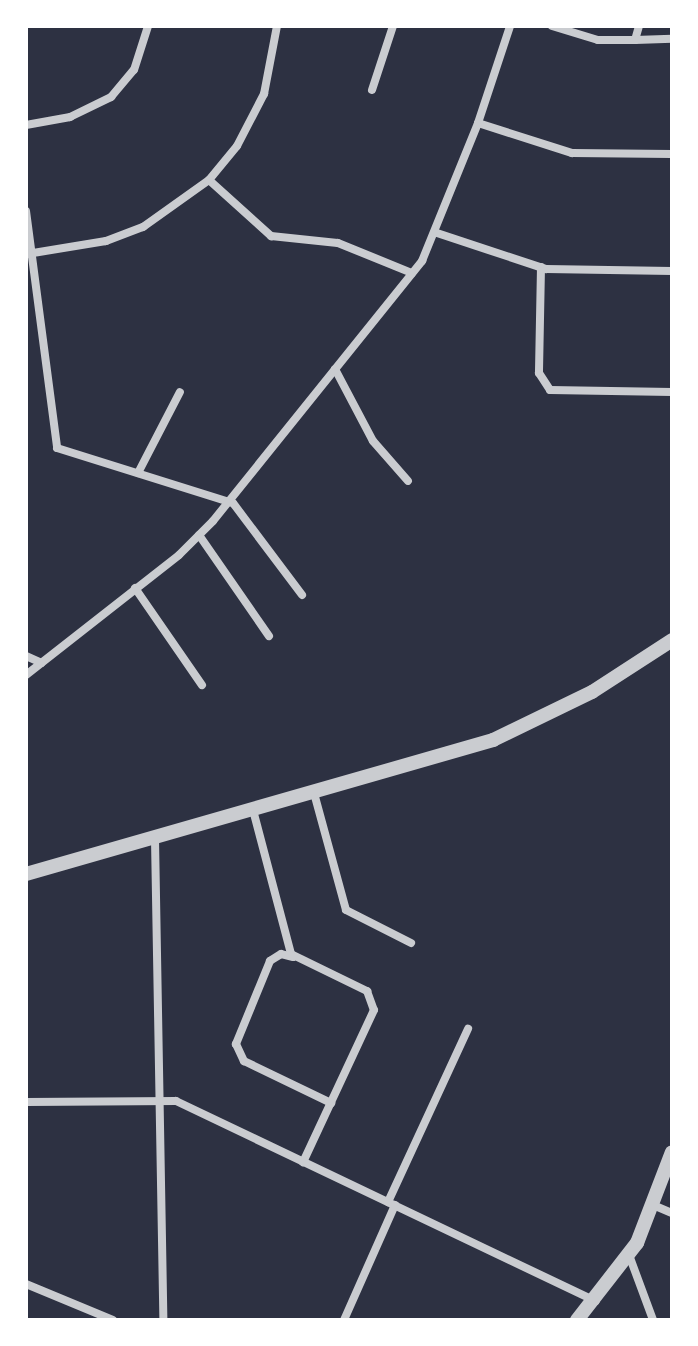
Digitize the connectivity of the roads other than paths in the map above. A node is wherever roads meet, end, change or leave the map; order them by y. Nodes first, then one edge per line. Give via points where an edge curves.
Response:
1 (148, 26) edge
2 (277, 26) edge
3 (393, 26) edge
4 (510, 26) edge
5 (552, 26) edge
6 (639, 26) edge
7 (672, 39) edge
8 (635, 40) junction
9 (372, 90) dead end
10 (478, 123) junction
11 (26, 125) edge
12 (672, 154) edge
13 (209, 180) junction
14 (26, 211) edge
15 (437, 233) junction
16 (28, 254) edge
17 (541, 267) junction
18 (672, 271) edge
19 (412, 273) junction
20 (335, 369) junction
21 (180, 392) dead end
22 (672, 392) edge
23 (138, 473) junction
24 (408, 481) dead end
25 (228, 501) junction
26 (199, 535) junction
27 (135, 588) junction
28 (302, 595) dead end
29 (269, 636) dead end
30 (672, 640) edge
31 (26, 656) edge
32 (42, 663) junction
33 (26, 675) edge
34 (202, 685) dead end
35 (314, 793) junction
36 (253, 810) junction
37 (155, 839) junction
38 (26, 874) edge
39 (411, 943) dead end
40 (295, 958) junction
41 (468, 1029) dead end
42 (156, 1099) junction
43 (26, 1102) edge
44 (331, 1103) junction
45 (672, 1152) edge
46 (303, 1162) junction
47 (392, 1204) junction
48 (653, 1205) junction
49 (672, 1213) edge
50 (629, 1254) junction
51 (26, 1284) edge
52 (596, 1301) junction
53 (113, 1320) edge
54 (163, 1320) edge
55 (344, 1320) edge
56 (577, 1320) edge
57 (653, 1320) edge

1 - 11 street via 134,70 111,97 87,111
2 - 13 street via 264,94 237,146
3 - 9 street
4 - 10 street
5 - 8 street via 589,38
6 - 8 street
7 - 8 street
10 - 12 street via 572,153
10 - 15 street
13 - 16 street via 143,227 106,241
13 - 19 street via 271,236 338,243
14 - 16 street
15 - 17 street
15 - 19 street
16 - 23 street via 57,448
17 - 18 street
17 - 22 street via 539,373 550,390
19 - 20 street
20 - 24 street via 373,441
20 - 25 street
21 - 23 street
23 - 25 street
25 - 26 street
25 - 28 street
26 - 27 street
26 - 29 street
27 - 32 street
27 - 34 street
30 - 35 street via 592,692 521,728
31 - 32 street
32 - 33 street
35 - 36 street
35 - 39 street via 346,910
36 - 37 street
36 - 40 street
37 - 38 street
37 - 42 street
40 - 44 street via 367,991 374,1010
40 - 44 street via 281,954 270,961 236,1044 244,1061
41 - 47 street
42 - 43 street
42 - 46 street via 176,1101
42 - 54 street
44 - 46 street
45 - 48 street
46 - 47 street
47 - 52 street
47 - 55 street
48 - 49 street
48 - 50 street
50 - 52 street
50 - 57 street
51 - 53 street
52 - 56 street

